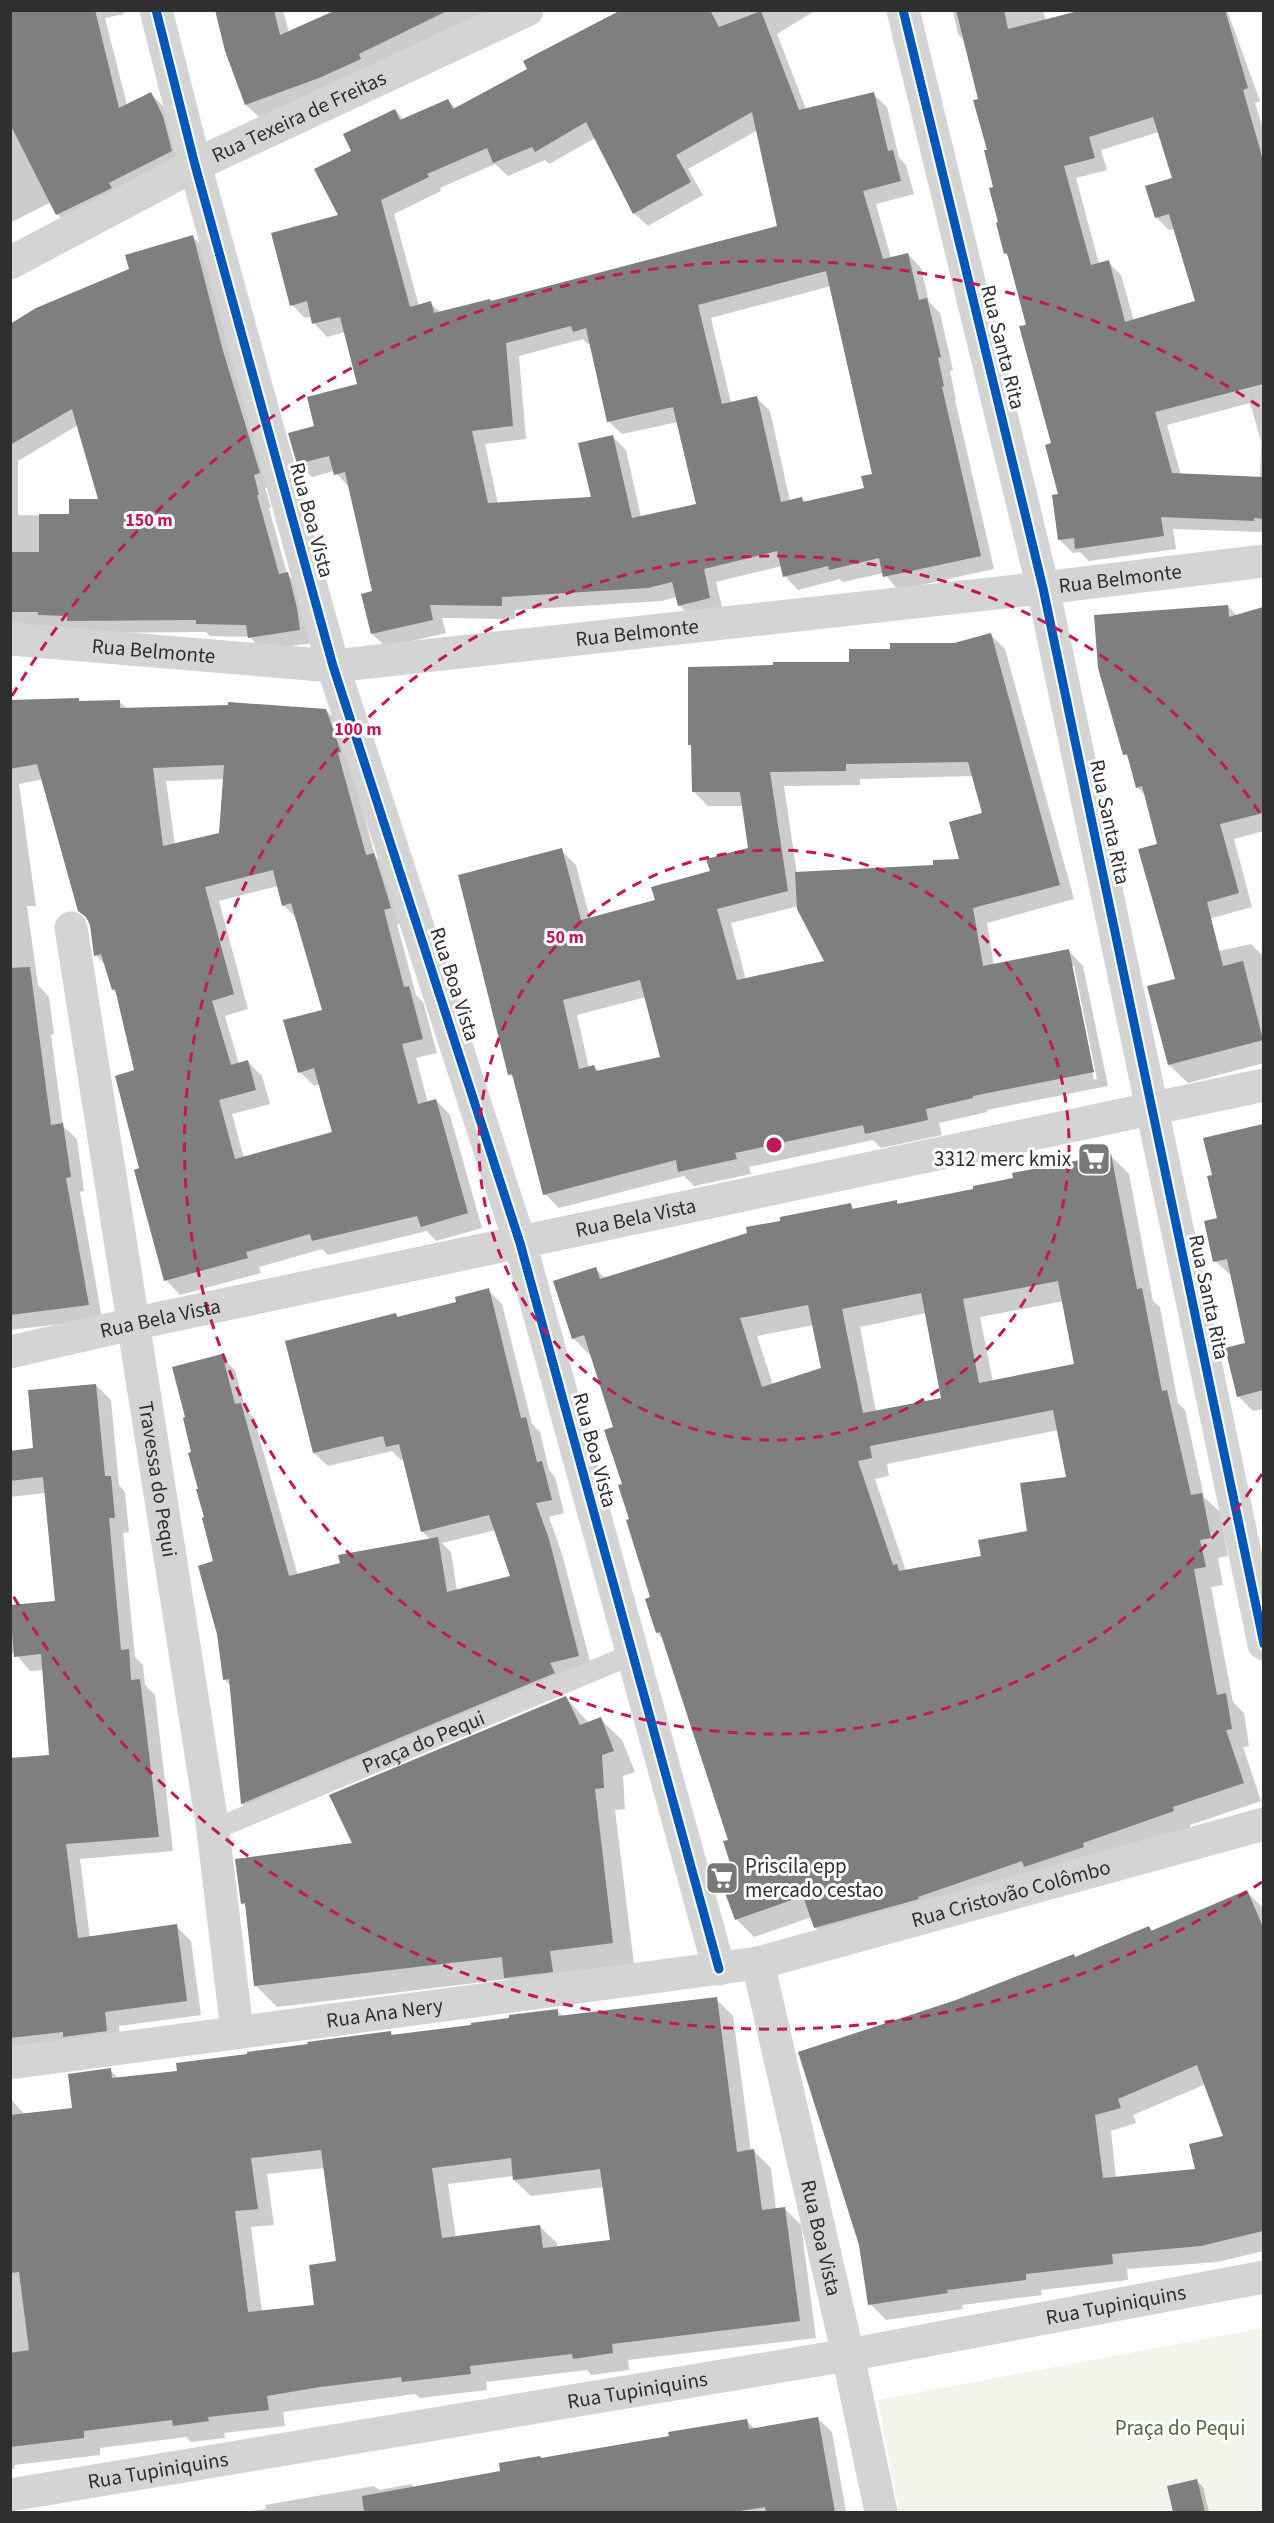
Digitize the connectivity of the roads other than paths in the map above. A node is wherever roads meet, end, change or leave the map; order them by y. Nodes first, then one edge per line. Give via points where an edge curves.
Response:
1 (156, 10) edge
2 (527, 10) edge
3 (903, 10) edge
4 (195, 165) junction
5 (10, 263) edge
6 (1263, 561) edge
7 (1043, 588) junction
8 (10, 639) edge
9 (333, 666) junction
10 (71, 928) dead end
11 (1263, 1085) edge
12 (1152, 1108) junction
13 (519, 1244) junction
14 (132, 1324) junction
15 (10, 1352) edge
16 (1263, 1644) edge
17 (633, 1654) junction
18 (1263, 1824) edge
19 (213, 1830) junction
20 (758, 1964) junction
21 (719, 1969) junction
22 (237, 2031) junction
23 (10, 2063) edge
24 (1263, 2277) edge
25 (848, 2355) junction
26 (10, 2495) edge
27 (881, 2512) edge

1 - 4 street, Rua Boa Vista
2 - 4 street, Rua Texeira de Freitas
3 - 7 street, Rua Santa Rita
4 - 5 street, Rua Texeira de Freitas
4 - 9 street, Rua Boa Vista
6 - 7 street, Rua Belmonte
7 - 9 street, Rua Belmonte
7 - 12 street, Rua Santa Rita
8 - 9 street, Rua Belmonte
9 - 13 street, Rua Boa Vista
10 - 14 street, Travessa do Pequi
11 - 12 street, Rua Bela Vista
12 - 13 street, Rua Bela Vista
12 - 16 street, Rua Santa Rita
13 - 14 street, Rua Bela Vista
13 - 17 street, Rua Boa Vista
14 - 15 street, Rua Bela Vista
14 - 19 street, Travessa do Pequi
17 - 19 lane, Praça do Pequi
17 - 21 street, Rua Boa Vista
18 - 20 street, Rua Cristovão Colômbo
19 - 22 street, Travessa do Pequi
20 - 21 street, Rua Ana Nery
20 - 25 street, Rua Boa Vista
21 - 22 street, Rua Ana Nery
22 - 23 street, Rua Ana Nery
24 - 25 street, Rua Tupiniquins
25 - 26 street, Rua Tupiniquins
25 - 27 street, Rua Boa Vista

